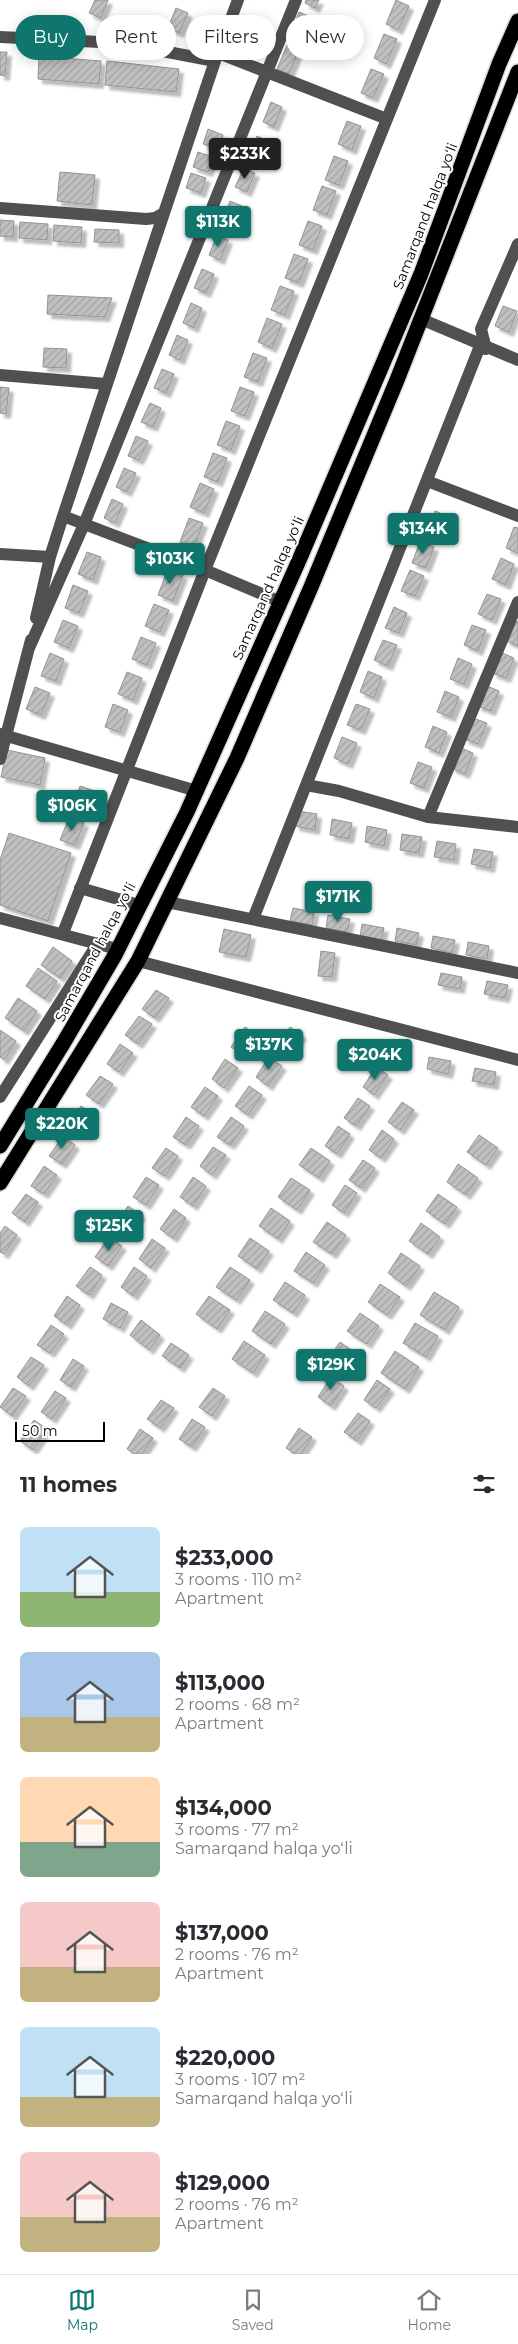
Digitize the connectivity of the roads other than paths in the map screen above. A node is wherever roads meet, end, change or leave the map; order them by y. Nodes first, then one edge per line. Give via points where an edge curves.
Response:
1 (238, 0) edge
2 (296, 0) edge
3 (435, 0) edge
4 (232, 15) edge
5 (518, 21) edge
6 (0, 37) edge
7 (186, 53) edge
8 (215, 60) edge
9 (226, 60) edge
10 (267, 72) junction
11 (518, 72) edge
12 (387, 118) junction
13 (0, 208) edge
14 (164, 213) junction
15 (518, 244) edge
16 (421, 319) junction
17 (483, 347) junction
18 (518, 360) edge
19 (0, 375) edge
20 (106, 384) junction
21 (426, 481) junction
22 (63, 516) junction
23 (518, 516) edge
24 (85, 522) junction
25 (0, 554) edge
26 (50, 558) junction
27 (204, 570) junction
28 (280, 602) junction
29 (518, 602) edge
30 (29, 648) junction
31 (3, 734) edge
32 (0, 758) edge
33 (125, 771) junction
34 (306, 784) junction
35 (197, 791) junction
36 (187, 812) junction
37 (428, 817) junction
38 (206, 823) junction
39 (518, 827) edge
40 (80, 888) junction
41 (167, 902) junction
42 (139, 905) junction
43 (0, 918) edge
44 (253, 919) junction
45 (62, 933) junction
46 (98, 943) junction
47 (117, 949) junction
48 (138, 961) junction
49 (518, 973) edge
50 (518, 1060) edge
51 (0, 1098) edge
52 (0, 1146) edge
53 (0, 1183) edge

1 - 4 street
2 - 10 street
3 - 12 street
5 - 28 highway, Samarqand halqa yoʻli via 421,274
6 - 7 street via 120,43
8 - 14 street
9 - 10 street
10 - 12 street
10 - 24 street
11 - 16 highway
12 - 27 street
13 - 14 street via 146,220
14 - 20 street
15 - 17 street via 481,329
16 - 17 street
16 - 38 highway via 311,588
17 - 18 street
17 - 21 street
19 - 20 street
20 - 22 street
21 - 23 street
21 - 34 street
22 - 24 street
22 - 26 street
24 - 27 street
24 - 30 street
25 - 26 street
26 - 30 street
27 - 28 street
27 - 33 street
28 - 35 highway, Samarqand halqa yoʻli
29 - 37 street
30 - 31 street
31 - 32 street
31 - 33 street
33 - 35 street
33 - 40 street
34 - 37 street
34 - 44 street
35 - 36 highway, Samarqand halqa yoʻli
36 - 38 highway
36 - 42 highway, Samarqand halqa yoʻli
37 - 39 street
38 - 41 highway
40 - 42 street
40 - 45 street
41 - 44 street
41 - 48 highway
42 - 47 highway, Samarqand halqa yoʻli
43 - 45 street
44 - 49 street
45 - 46 street
46 - 47 street
46 - 51 street
47 - 52 highway, Samarqand halqa yoʻli
48 - 50 street
48 - 53 highway

